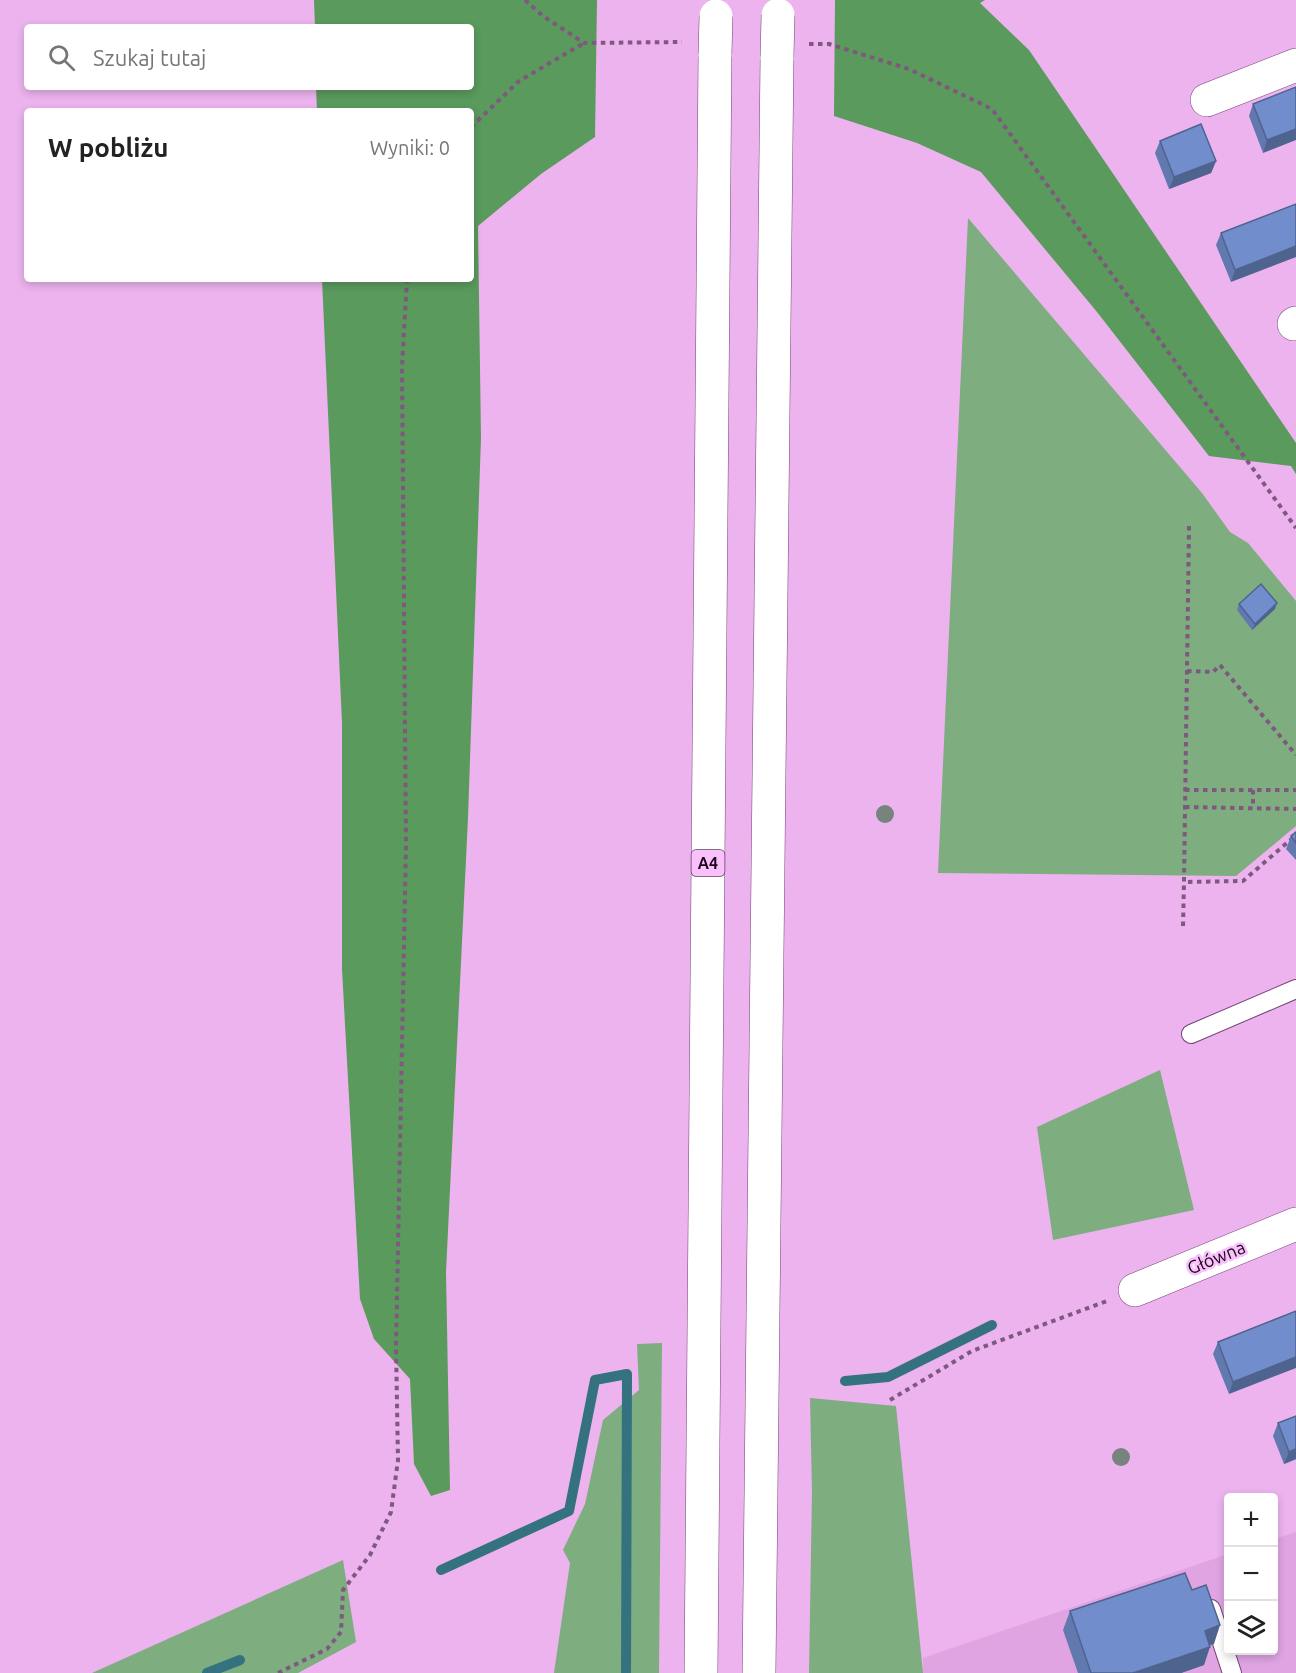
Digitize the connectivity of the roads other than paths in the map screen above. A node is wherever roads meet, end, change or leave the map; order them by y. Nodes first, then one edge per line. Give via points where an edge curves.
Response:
1 (716, 8) edge
2 (778, 8) edge
3 (1296, 65) edge
4 (1207, 100) dead end
5 (1296, 989) edge
6 (1191, 1034) dead end
7 (1296, 1224) edge
8 (1136, 1290) road end
9 (1208, 1600) edge
10 (701, 1673) edge
11 (759, 1673) edge
12 (1232, 1673) edge

1 - 10 main road, A4, bridge via 703,48
2 - 11 main road, bridge via 792,50
3 - 4 main road
5 - 6 lane
7 - 8 main road, Główna
9 - 12 lane

